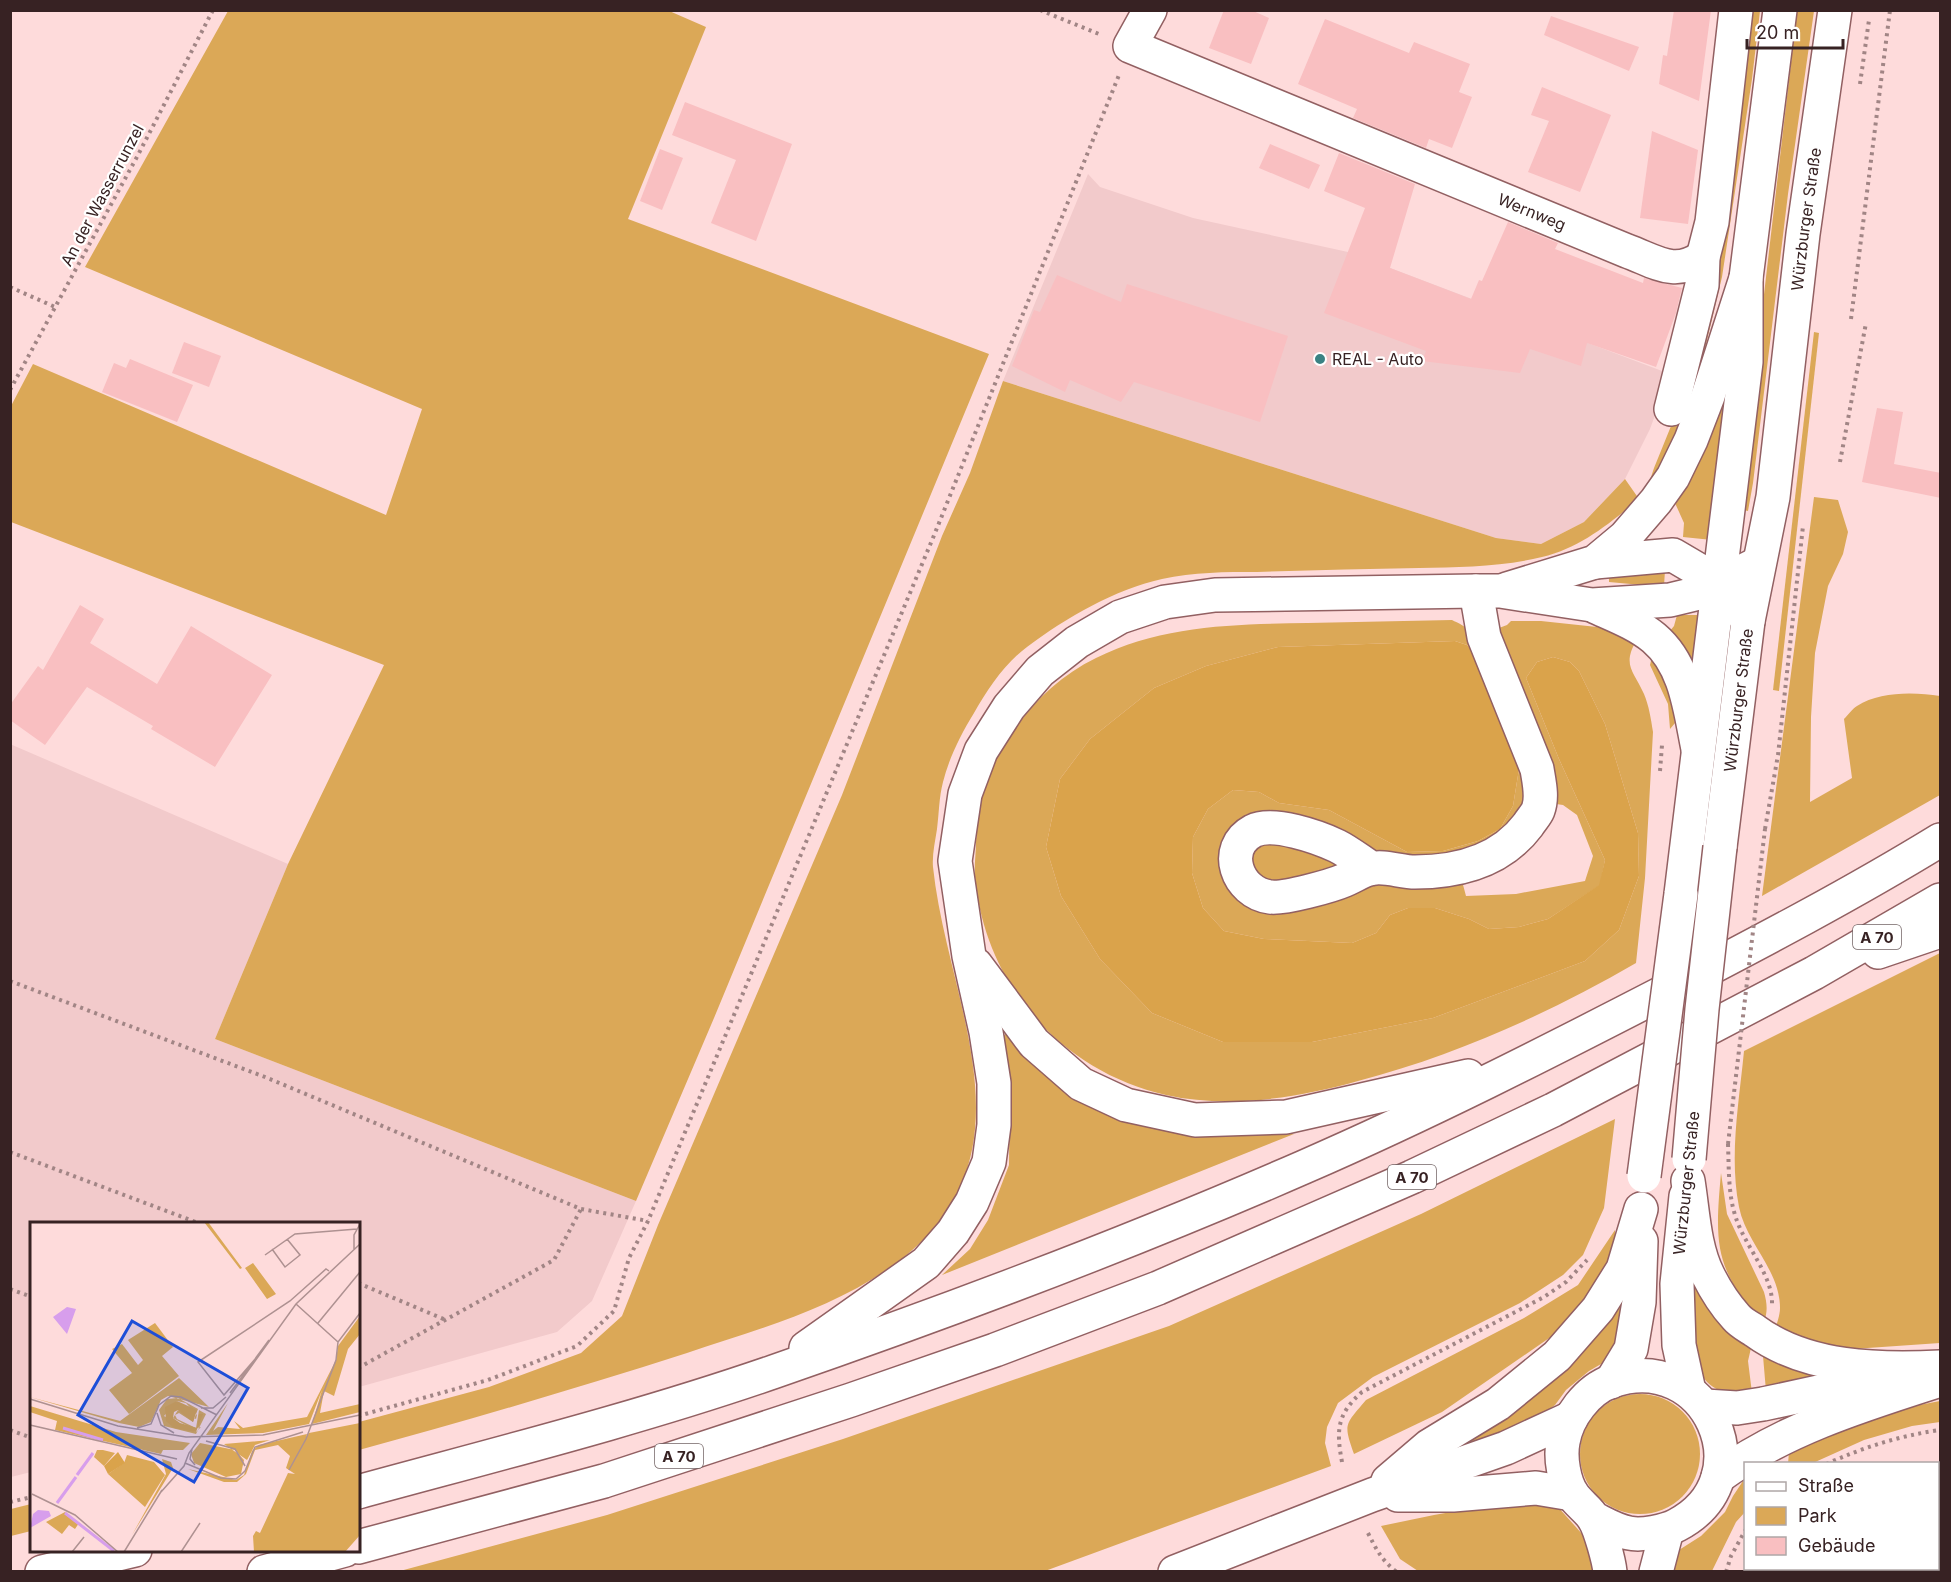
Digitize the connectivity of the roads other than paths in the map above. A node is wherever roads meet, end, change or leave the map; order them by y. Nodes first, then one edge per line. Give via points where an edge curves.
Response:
1 (1150, 10) edge
2 (1736, 10) edge
3 (1780, 10) edge
4 (1835, 10) edge
5 (1703, 257) junction
6 (1746, 278) junction
7 (1671, 409) dead end
8 (1595, 562) junction
9 (1759, 563) junction
10 (1719, 582) junction
11 (1488, 591) junction
12 (1592, 605) junction
13 (1748, 621) junction
14 (1698, 749) junction
15 (1941, 840) edge
16 (1371, 868) dead end
17 (1941, 900) edge
18 (1941, 931) edge
19 (969, 956) junction
20 (1814, 973) junction
21 (1529, 1063) junction
22 (1689, 1170) junction
23 (1641, 1209) junction
24 (1941, 1367) edge
25 (1898, 1369) junction
26 (773, 1372) junction
27 (1941, 1380) edge
28 (1611, 1382) junction
29 (1697, 1398) junction
30 (1571, 1418) junction
31 (1718, 1477) junction
32 (360, 1491) edge
33 (1572, 1494) junction
34 (1372, 1495) junction
35 (1595, 1520) junction
36 (1667, 1530) junction
37 (360, 1546) edge
38 (131, 1552) edge
39 (341, 1552) edge
40 (42, 1572) edge
41 (264, 1572) edge
42 (1175, 1572) edge
43 (1611, 1572) edge
44 (1656, 1572) edge

1 - 5 main road, Wernweg via 1130,46 1671,268 1690,266
2 - 5 main road via 1712,222
3 - 6 main road, Würzburger Straße
4 - 9 main road, Würzburger Straße via 1803,234 1773,497
5 - 7 main road via 1702,285
6 - 8 main road via 1708,396 1673,477 1625,537
6 - 10 main road, Würzburger Straße via 1746,362
8 - 10 main road via 1673,555
8 - 11 main road
9 - 10 main road
9 - 13 main road, Würzburger Straße
10 - 12 main road via 1699,593 1670,600
10 - 13 main road
10 - 14 main road, Würzburger Straße
11 - 12 main road
11 - 16 main road via 1484,637 1537,769 1541,789 1538,810 1503,850 1484,861 1415,872
11 - 19 main road via 1215,595 1165,602 1120,617 1077,642 1040,671 1009,707 981,751 965,794 955,861
12 - 14 main road via 1631,622 1671,658 1686,691
13 - 22 main road, Würzburger Straße, bridge via 1702,1009
14 - 23 main road, Würzburger Straße, bridge
15 - 21 main road
17 - 20 main road, A 70
18 - 20 main road
19 - 21 main road via 1034,1043 1082,1084 1126,1105 1195,1120 1286,1117
19 - 26 main road via 994,1083 989,1162 972,1202 926,1263
20 - 37 main road, A 70 via 1553,1110 1412,1177 1158,1288 984,1354 615,1477
21 - 26 main road via 1304,1167 1140,1235
22 - 25 main road via 1697,1243 1708,1275 1737,1318 1793,1353 1828,1362
22 - 29 main road, Würzburger Straße via 1677,1284 1679,1345
23 - 28 main road, Würzburger Straße via 1639,1302 1631,1349
23 - 34 main road via 1623,1269 1598,1309 1557,1356 1498,1404 1429,1446
24 - 25 main road
25 - 29 main road via 1828,1390 1737,1408
26 - 32 main road via 582,1431
27 - 31 main road via 1826,1420 1740,1461
28 - 29 main road via 1638,1375 1665,1379
28 - 30 main road via 1588,1396
29 - 31 main road via 1717,1428 1722,1452
30 - 33 main road via 1563,1443 1563,1469
30 - 34 main road via 1506,1448
31 - 36 main road via 1709,1498 1690,1518
33 - 34 main road via 1536,1488 1453,1495
33 - 35 main road
34 - 42 main road
35 - 36 main road via 1630,1534
35 - 43 main road
36 - 44 main road
38 - 40 main road
39 - 41 main road

